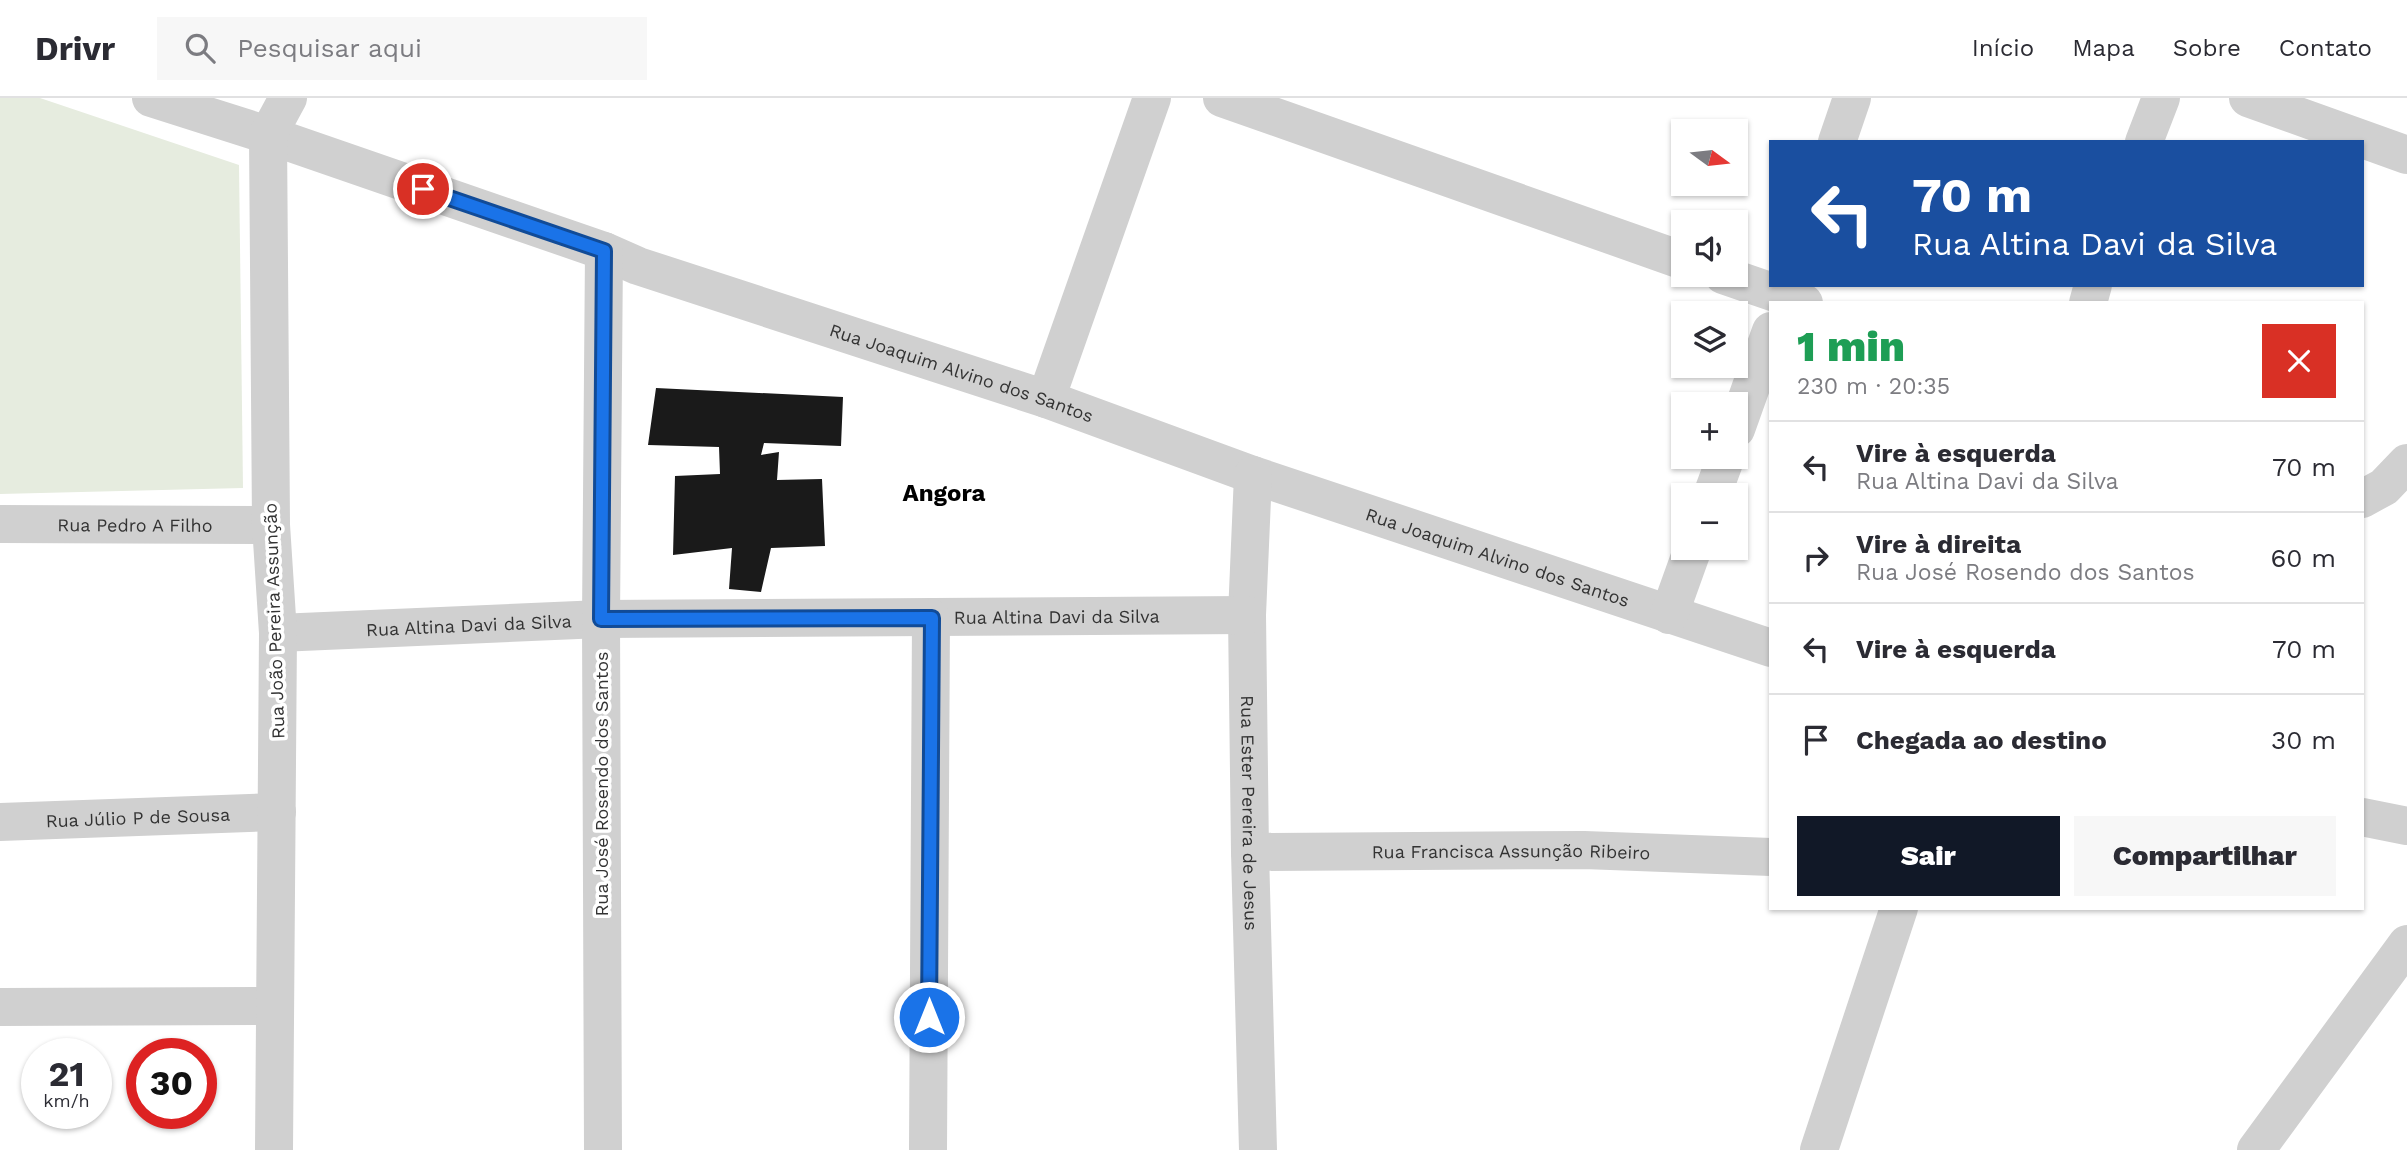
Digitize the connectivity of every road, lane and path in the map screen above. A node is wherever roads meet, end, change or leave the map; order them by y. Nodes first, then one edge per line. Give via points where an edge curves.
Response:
1 (151, 98) edge
2 (288, 98) edge
3 (1152, 98) edge
4 (1222, 98) edge
5 (1852, 98) edge
6 (2161, 98) edge
7 (2248, 98) edge
8 (268, 135) junction
9 (1838, 140) edge
10 (2145, 140) edge
11 (2407, 155) edge
12 (604, 251) junction
13 (1671, 256) edge
14 (1748, 287) edge
15 (1779, 301) edge
16 (1769, 345) edge
17 (1748, 398) edge
18 (1046, 399) junction
19 (2407, 463) edge
20 (1253, 475) junction
21 (2367, 494) edge
22 (0, 524) edge
23 (271, 525) junction
24 (1689, 560) edge
25 (1247, 615) junction
26 (1669, 615) junction
27 (932, 618) junction
28 (601, 619) junction
29 (278, 633) junction
30 (1769, 647) edge
31 (277, 812) junction
32 (2364, 817) edge
33 (0, 822) edge
34 (2407, 827) edge
35 (1250, 852) junction
36 (1769, 857) edge
37 (1898, 910) edge
38 (2407, 944) edge
39 (275, 1006) junction
40 (0, 1007) edge
41 (274, 1150) edge
42 (603, 1150) edge
43 (928, 1150) edge
44 (1258, 1150) edge
45 (1819, 1150) edge
46 (2256, 1150) edge

1 - 8 street, Rua Joaquim Alvino dos Santos
2 - 8 street, Rua João Pereira Assunção
3 - 18 street
4 - 13 street
5 - 9 street
6 - 10 street
7 - 11 street
8 - 12 street, Rua Joaquim Alvino dos Santos
8 - 23 street, Rua João Pereira Assunção
12 - 18 street, Rua Joaquim Alvino dos Santos
12 - 28 street, Rua José Rosendo dos Santos
14 - 15 street
16 - 17 street
18 - 20 street, Rua Joaquim Alvino dos Santos
19 - 21 street via 2392,480
20 - 25 street, Rua Ester Pereira de Jesus
20 - 26 street, Rua Joaquim Alvino dos Santos
22 - 23 street, Rua Pedro A Filho
23 - 29 street, Rua João Pereira Assunção
24 - 26 street
25 - 27 street, Rua Altina Davi da Silva
25 - 35 street, Rua Ester Pereira de Jesus
26 - 30 street, Rua Joaquim Alvino dos Santos
27 - 28 street, Rua Altina Davi da Silva
27 - 43 street
28 - 29 street, Rua Altina Davi da Silva
28 - 42 street, Rua José Rosendo dos Santos
29 - 31 street, Rua João Pereira Assunção
31 - 33 street, Rua Júlio P de Sousa
31 - 39 street, Rua João Pereira Assunção
32 - 34 street
35 - 36 street, Rua Francisca Assunção Ribeiro via 1584,850
35 - 44 street, Rua Ester Pereira de Jesus
37 - 45 street
38 - 46 street
39 - 40 street
39 - 41 street, Rua João Pereira Assunção

